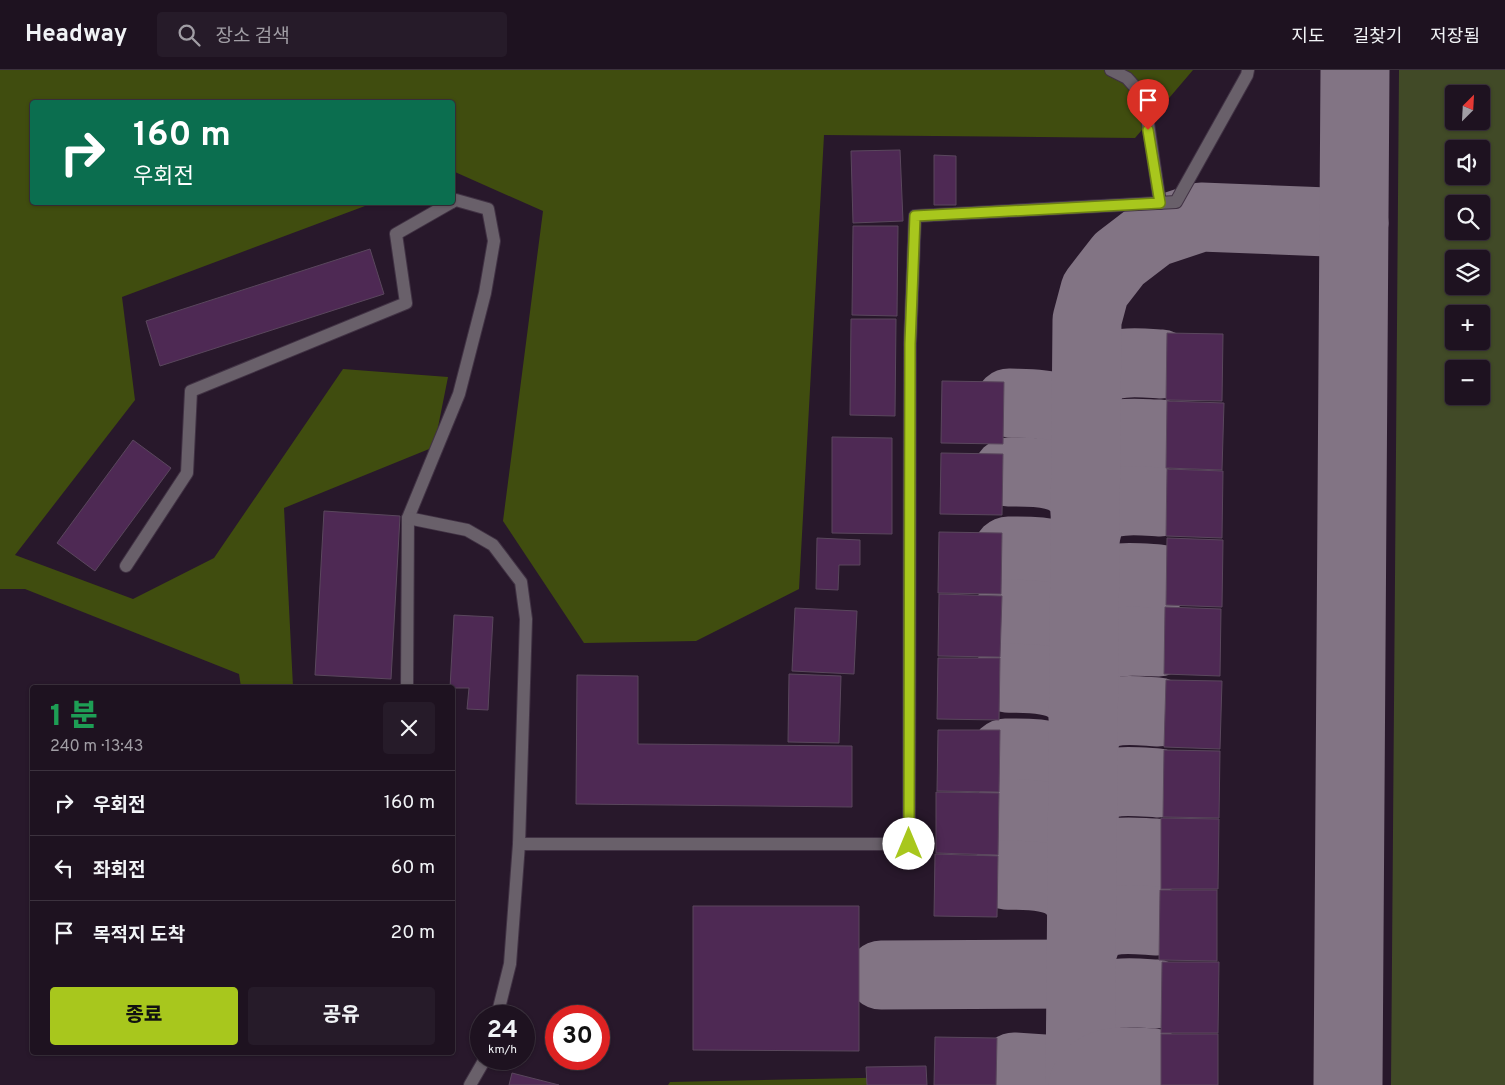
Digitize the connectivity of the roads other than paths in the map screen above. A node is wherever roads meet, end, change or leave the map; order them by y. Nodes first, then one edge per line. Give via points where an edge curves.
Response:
1 (1111, 70) edge
2 (1248, 70) edge
3 (455, 200) edge
4 (1160, 203) junction
5 (447, 205) edge
6 (408, 518) junction
7 (126, 566) dead end
8 (406, 685) edge
9 (519, 844) junction
10 (500, 1005) edge
11 (479, 1070) edge
12 (470, 1085) edge

1 - 4 street via 1127,78 1144,97
2 - 4 street via 1176,202
3 - 6 street via 488,209 494,241 485,293 459,394
4 - 9 street via 915,216 910,344 909,844
5 - 7 street via 396,234 406,302 191,391 187,473
6 - 8 street
6 - 9 street via 467,530 493,545 522,582 526,619
9 - 10 street via 510,964
11 - 12 street

